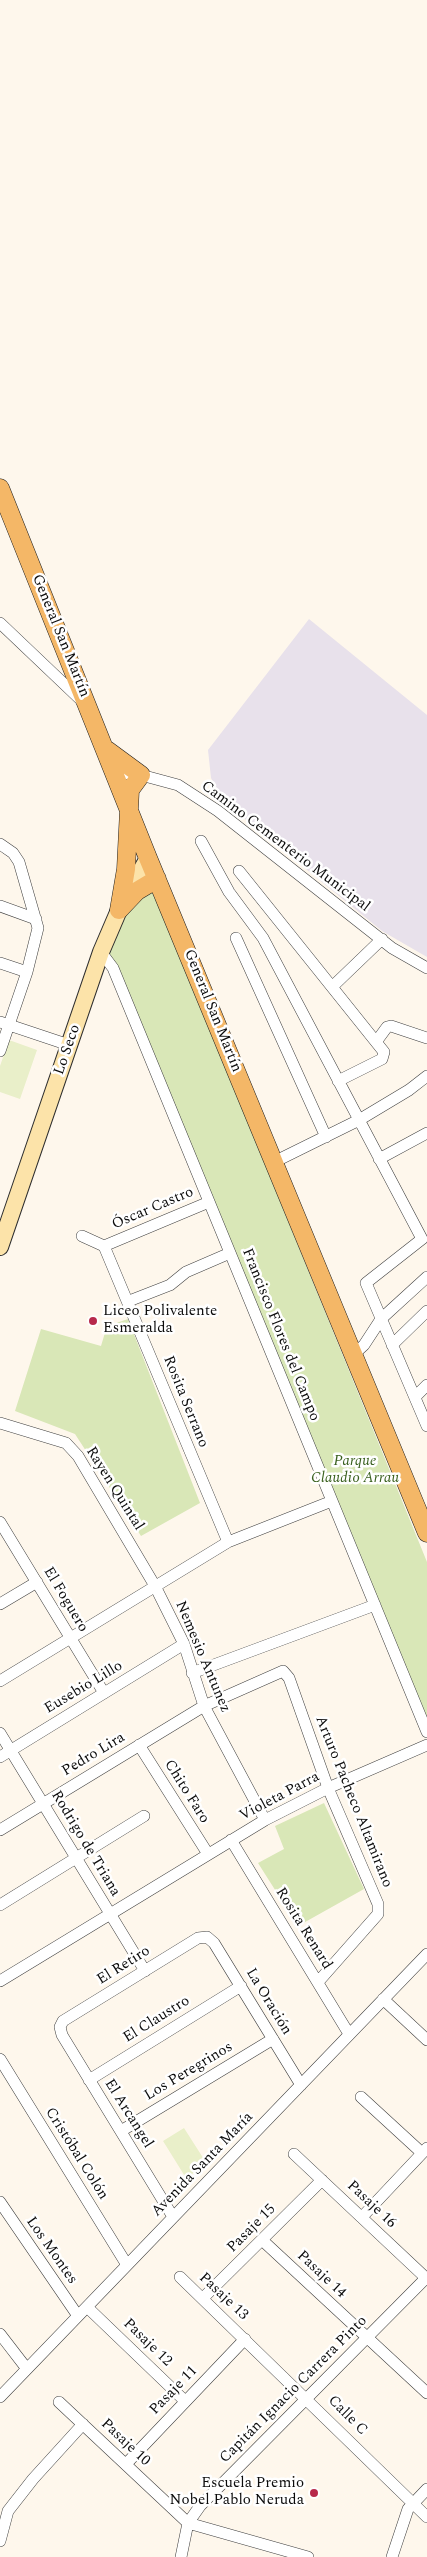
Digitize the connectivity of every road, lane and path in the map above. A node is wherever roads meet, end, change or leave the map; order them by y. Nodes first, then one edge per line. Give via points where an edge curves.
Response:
1 (0, 488) edge
2 (0, 622) edge
3 (88, 707) junction
4 (106, 750) junction
5 (116, 774) junction
6 (141, 774) junction
7 (127, 805) junction
8 (201, 841) dead end
9 (0, 844) edge
10 (148, 858) junction
11 (239, 871) dead end
12 (157, 879) junction
13 (0, 906) edge
14 (119, 910) junction
15 (36, 919) junction
16 (236, 938) dead end
17 (382, 939) junction
18 (101, 952) junction
19 (0, 963) edge
20 (427, 968) edge
21 (27, 972) junction
22 (332, 987) junction
23 (5, 1023) edge
24 (427, 1038) edge
25 (376, 1042) junction
26 (69, 1045) junction
27 (0, 1051) edge
28 (427, 1076) edge
29 (338, 1081) junction
30 (359, 1120) junction
31 (427, 1133) edge
32 (326, 1137) junction
33 (379, 1159) junction
34 (274, 1162) junction
35 (209, 1202) junction
36 (82, 1236) dead end
37 (1, 1240) edge
38 (104, 1246) junction
39 (230, 1253) junction
40 (427, 1277) edge
41 (128, 1301) junction
42 (427, 1311) edge
43 (381, 1320) junction
44 (392, 1345) junction
45 (353, 1355) junction
46 (427, 1385) edge
47 (415, 1397) junction
48 (0, 1422) edge
49 (427, 1426) edge
50 (332, 1501) junction
51 (1, 1527) edge
52 (427, 1533) edge
53 (228, 1542) junction
54 (37, 1582) junction
55 (155, 1586) junction
56 (0, 1604) edge
57 (374, 1605) junction
58 (70, 1637) junction
59 (184, 1644) junction
60 (192, 1673) junction
61 (0, 1681) edge
62 (104, 1693) junction
63 (204, 1706) junction
64 (427, 1732) edge
65 (0, 1733) edge
66 (139, 1745) junction
67 (427, 1745) edge
68 (11, 1751) junction
69 (0, 1757) edge
70 (328, 1788) junction
71 (43, 1804) junction
72 (144, 1816) dead end
73 (265, 1820) junction
74 (0, 1830) edge
75 (231, 1840) junction
76 (208, 1854) junction
77 (76, 1858) junction
78 (0, 1904) edge
79 (110, 1914) junction
80 (207, 1937) joint
81 (427, 1954) edge
82 (145, 1971) junction
83 (0, 1981) edge
84 (318, 1982) junction
85 (241, 1986) junction
86 (383, 1999) junction
87 (60, 2027) joint
88 (349, 2034) junction
89 (273, 2039) junction
90 (427, 2040) edge
91 (0, 2059) edge
92 (89, 2080) junction
93 (301, 2085) junction
94 (361, 2097) dead end
95 (121, 2131) junction
96 (425, 2151) edge
97 (294, 2154) dead end
98 (322, 2180) junction
99 (2, 2208) edge
100 (173, 2217) junction
101 (362, 2218) junction
102 (262, 2240) junction
103 (127, 2265) junction
104 (180, 2277) dead end
105 (427, 2278) edge
106 (202, 2298) junction
107 (87, 2307) junction
108 (78, 2316) junction
109 (0, 2334) edge
110 (367, 2338) junction
111 (245, 2339) junction
112 (27, 2369) junction
113 (427, 2393) edge
114 (0, 2397) edge
115 (307, 2398) junction
116 (185, 2401) junction
117 (60, 2402) dead end
118 (83, 2424) junction
119 (126, 2464) junction
120 (427, 2489) edge
121 (414, 2503) junction
122 (427, 2517) edge
123 (188, 2523) junction
124 (0, 2541) edge
125 (181, 2557) edge
126 (308, 2557) edge
127 (392, 2557) edge

1 - 3 main road, General San Martín
2 - 3 street
3 - 4 main road, General San Martín
4 - 5 main road, General San Martín
4 - 6 main road
5 - 6 street, Camino Cementerio Municipal
5 - 7 main road, General San Martín
6 - 7 main road via 130,790
6 - 17 street, Camino Cementerio Municipal via 178,785 218,811
7 - 10 main road, General San Martín
7 - 14 main road via 126,869
8 - 29 street via 229,892 263,938
9 - 15 street via 19,862
10 - 12 main road, General San Martín
10 - 14 main road, Lo Seco
11 - 22 street
12 - 14 main road via 137,891
12 - 34 main road, General San Martín
13 - 15 street
14 - 18 main road, Lo Seco
15 - 21 street via 36,938
16 - 32 street
17 - 20 street, Camino Cementerio Municipal via 402,955
17 - 22 street
18 - 26 main road, Lo Seco
18 - 35 street, Francisco Flores del Campo via 113,968
19 - 21 street
21 - 23 street
22 - 25 street
23 - 26 street
23 - 27 street
24 - 25 street via 391,1026
25 - 29 street via 384,1052 383,1058
26 - 37 main road, Lo Seco
28 - 30 street
29 - 30 street
30 - 32 street
30 - 33 street
31 - 33 street
32 - 34 street
33 - 43 street via 422,1239 366,1283
34 - 45 main road, General San Martín
35 - 38 street, Óscar Castro
35 - 39 street, Francisco Flores del Campo
36 - 38 street, Óscar Castro
38 - 41 street, Rosita Serrano
39 - 41 street via 186,1272 170,1285
39 - 50 street, Francisco Flores del Campo
40 - 43 street
41 - 53 street, Rosita Serrano
42 - 44 street
43 - 44 street
43 - 45 street
44 - 47 street
45 - 52 main road, General San Martín
46 - 47 street
47 - 49 street
48 - 55 street, Rayen Quintal via 66,1443 78,1456
50 - 53 street
50 - 57 street, Francisco Flores del Campo
51 - 54 street, El Foguero
53 - 55 street
54 - 56 street
54 - 58 street, El Foguero
55 - 58 street
55 - 59 street, Nemesio Antunez
57 - 60 street
57 - 64 street, Francisco Flores del Campo
58 - 61 street
58 - 62 street, El Foguero
59 - 60 street, Nemesio Antunez
59 - 62 street, Eusebio Lillo
60 - 63 street, Nemesio Antunez
62 - 68 street, Eusebio Lillo
63 - 66 street, Pedro Lira
63 - 70 street, Arturo Pacheco Altamirano via 283,1671 289,1678
63 - 73 street, Nemesio Antunez
65 - 68 street, Rodrigo de Triana
66 - 71 street, Pedro Lira
66 - 76 street, Chito Faro
67 - 70 street, Violeta Parra
68 - 69 street, Eusebio Lillo
68 - 71 street, Rodrigo de Triana
70 - 73 street, Violeta Parra
70 - 84 street, Arturo Pacheco Altamirano via 378,1904 378,1914
71 - 74 street, Pedro Lira
71 - 77 street, Rodrigo de Triana
72 - 77 street
73 - 75 street, Violeta Parra
75 - 76 street, Violeta Parra
75 - 84 street, Rosita Renard
76 - 79 street, Violeta Parra
77 - 78 street
77 - 79 street, Rodrigo de Triana
79 - 82 street, Rodrigo de Triana
79 - 83 street, Violeta Parra
80 - 82 street, El Retiro via 198,1938
80 - 85 street, La Oración
81 - 86 street, Avenida Santa María
82 - 87 street, El Retiro via 65,2020
84 - 88 street, Rosita Renard
85 - 89 street, La Oración
85 - 92 street, El Claustro
86 - 88 street, Avenida Santa María
86 - 90 street
87 - 92 street, El Arcangel
88 - 93 street, Avenida Santa María
89 - 93 street, La Oración
89 - 95 street, Los Peregrinos
91 - 103 street, Cristóbal Colón
92 - 95 street, El Arcangel
93 - 100 street, Avenida Santa María
94 - 96 street
95 - 100 street, El Arcangel
96 - 101 street
97 - 98 street, Pasaje 16
98 - 101 street, Pasaje 16
98 - 102 street, Pasaje 15
99 - 108 street, Los Montes
100 - 103 street, Avenida Santa María
101 - 105 street, Pasaje 16
102 - 106 street, Pasaje 15
102 - 110 street, Pasaje 14
103 - 107 street, Avenida Santa María
104 - 106 street, Pasaje 13
105 - 110 street, Capitán Ignacio Carrera Pinto
106 - 111 street, Pasaje 13
107 - 108 street, Avenida Santa María
107 - 116 street, Pasaje 12
108 - 112 street, Avenida Santa María
109 - 112 street
110 - 113 street, Pasaje 14
110 - 115 street, Capitán Ignacio Carrera Pinto
111 - 115 street, Calle C
111 - 116 street, Pasaje 11
112 - 114 street, Avenida Santa María
115 - 121 street, Calle C
115 - 123 street, Capitán Ignacio Carrera Pinto via 200,2506
116 - 119 street, Pasaje 11
117 - 118 street, Pasaje 10
118 - 119 street, Pasaje 10
118 - 124 street via 8,2511
119 - 123 street, Pasaje 10
120 - 121 street
121 - 122 street, Calle C
121 - 127 street via 408,2509
123 - 125 street, Capitán Ignacio Carrera Pinto
123 - 126 street, Pasaje 10

